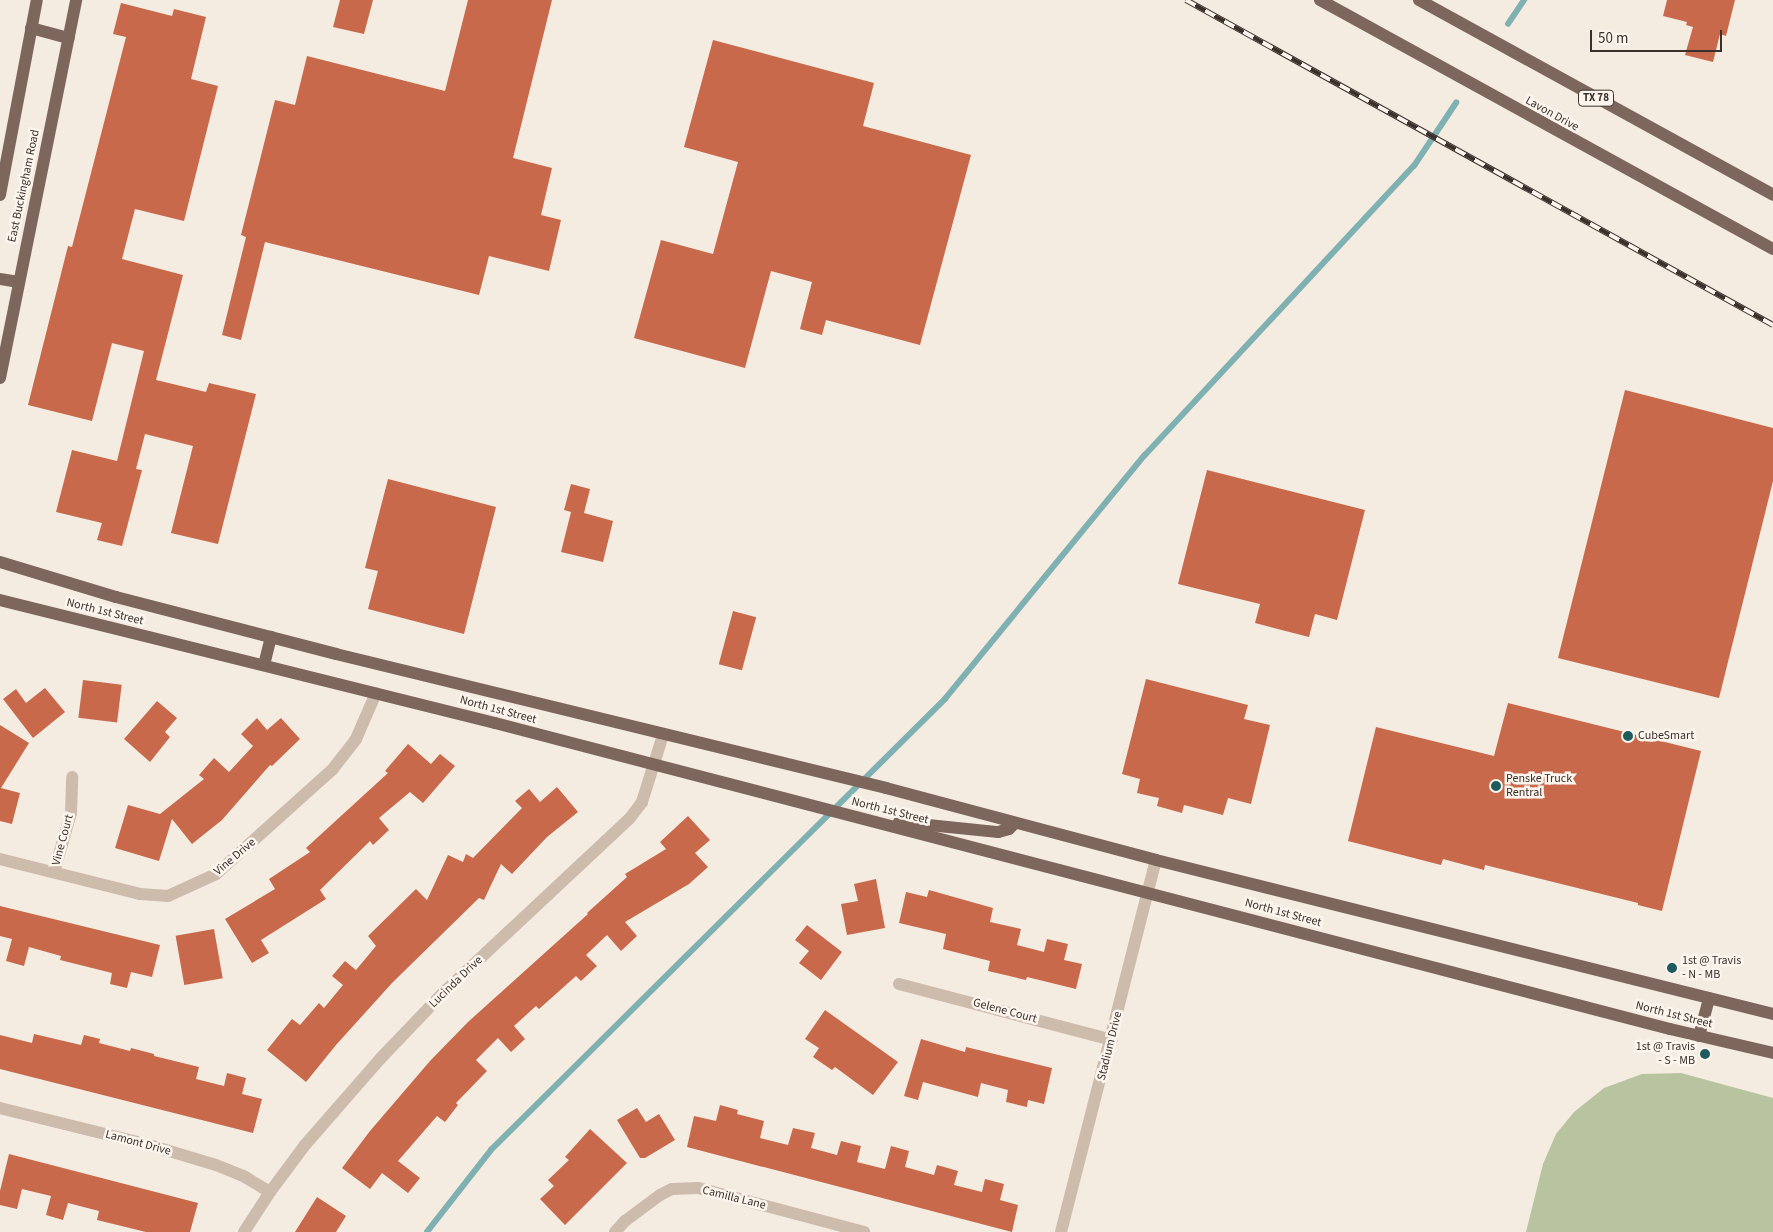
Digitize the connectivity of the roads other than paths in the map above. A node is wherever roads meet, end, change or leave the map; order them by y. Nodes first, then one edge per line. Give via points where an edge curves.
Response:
1 (37, 0) edge
2 (76, 0) edge
3 (1320, 0) edge
4 (1419, 0) edge
5 (31, 28) junction
6 (68, 38) junction
7 (0, 195) edge
8 (1773, 195) edge
9 (1773, 249) edge
10 (0, 279) edge
11 (18, 282) junction
12 (0, 378) edge
13 (0, 562) edge
14 (0, 600) edge
15 (271, 637) junction
16 (264, 665) junction
17 (376, 693) junction
18 (663, 735) junction
19 (654, 765) junction
20 (72, 777) dead end
21 (864, 819) junction
22 (1015, 823) junction
23 (0, 859) edge
24 (1156, 860) junction
25 (54, 872) junction
26 (1149, 892) junction
27 (899, 984) dead end
28 (1709, 998) junction
29 (1773, 1014) edge
30 (1699, 1036) junction
31 (1112, 1040) junction
32 (1773, 1054) edge
33 (0, 1108) edge
34 (270, 1192) junction
35 (244, 1232) edge
36 (615, 1232) edge
37 (864, 1232) edge
38 (1062, 1232) edge

1 - 5 main road, East Buckingham Road
2 - 6 main road, East Buckingham Road
3 - 9 main road, Lavon Drive
4 - 8 main road, TX 78
5 - 6 main road
5 - 7 main road, East Buckingham Road
6 - 11 main road, East Buckingham Road
10 - 11 main road
11 - 12 main road, East Buckingham Road
13 - 15 main road, North 1st Street via 116,597
14 - 16 main road, North 1st Street
15 - 16 main road
15 - 18 main road, North 1st Street
16 - 17 main road, North 1st Street
17 - 19 main road, North 1st Street
17 - 25 street, Vine Drive via 356,739 332,770 216,874 168,896 140,894
18 - 19 street, Lucinda Drive
18 - 22 main road, North 1st Street via 886,788
19 - 21 main road, North 1st Street
19 - 34 street, Lucinda Drive via 642,802 630,818 443,993 305,1145
20 - 25 street, Vine Court via 70,813
21 - 22 main road via 998,832
21 - 26 main road, North 1st Street
22 - 24 main road, North 1st Street
23 - 25 street, Vine Drive
24 - 26 street, Stadium Drive
24 - 28 main road, North 1st Street
26 - 30 main road, North 1st Street
26 - 31 street, Stadium Drive
27 - 31 street, Gelene Court
28 - 29 main road, North 1st Street
28 - 30 main road
30 - 32 main road, North 1st Street
31 - 38 street, Stadium Drive
33 - 34 street, Lamont Drive via 207,1162 245,1177
34 - 35 street, Lucinda Drive
36 - 37 street, Camilla Lane via 666,1192 698,1188

